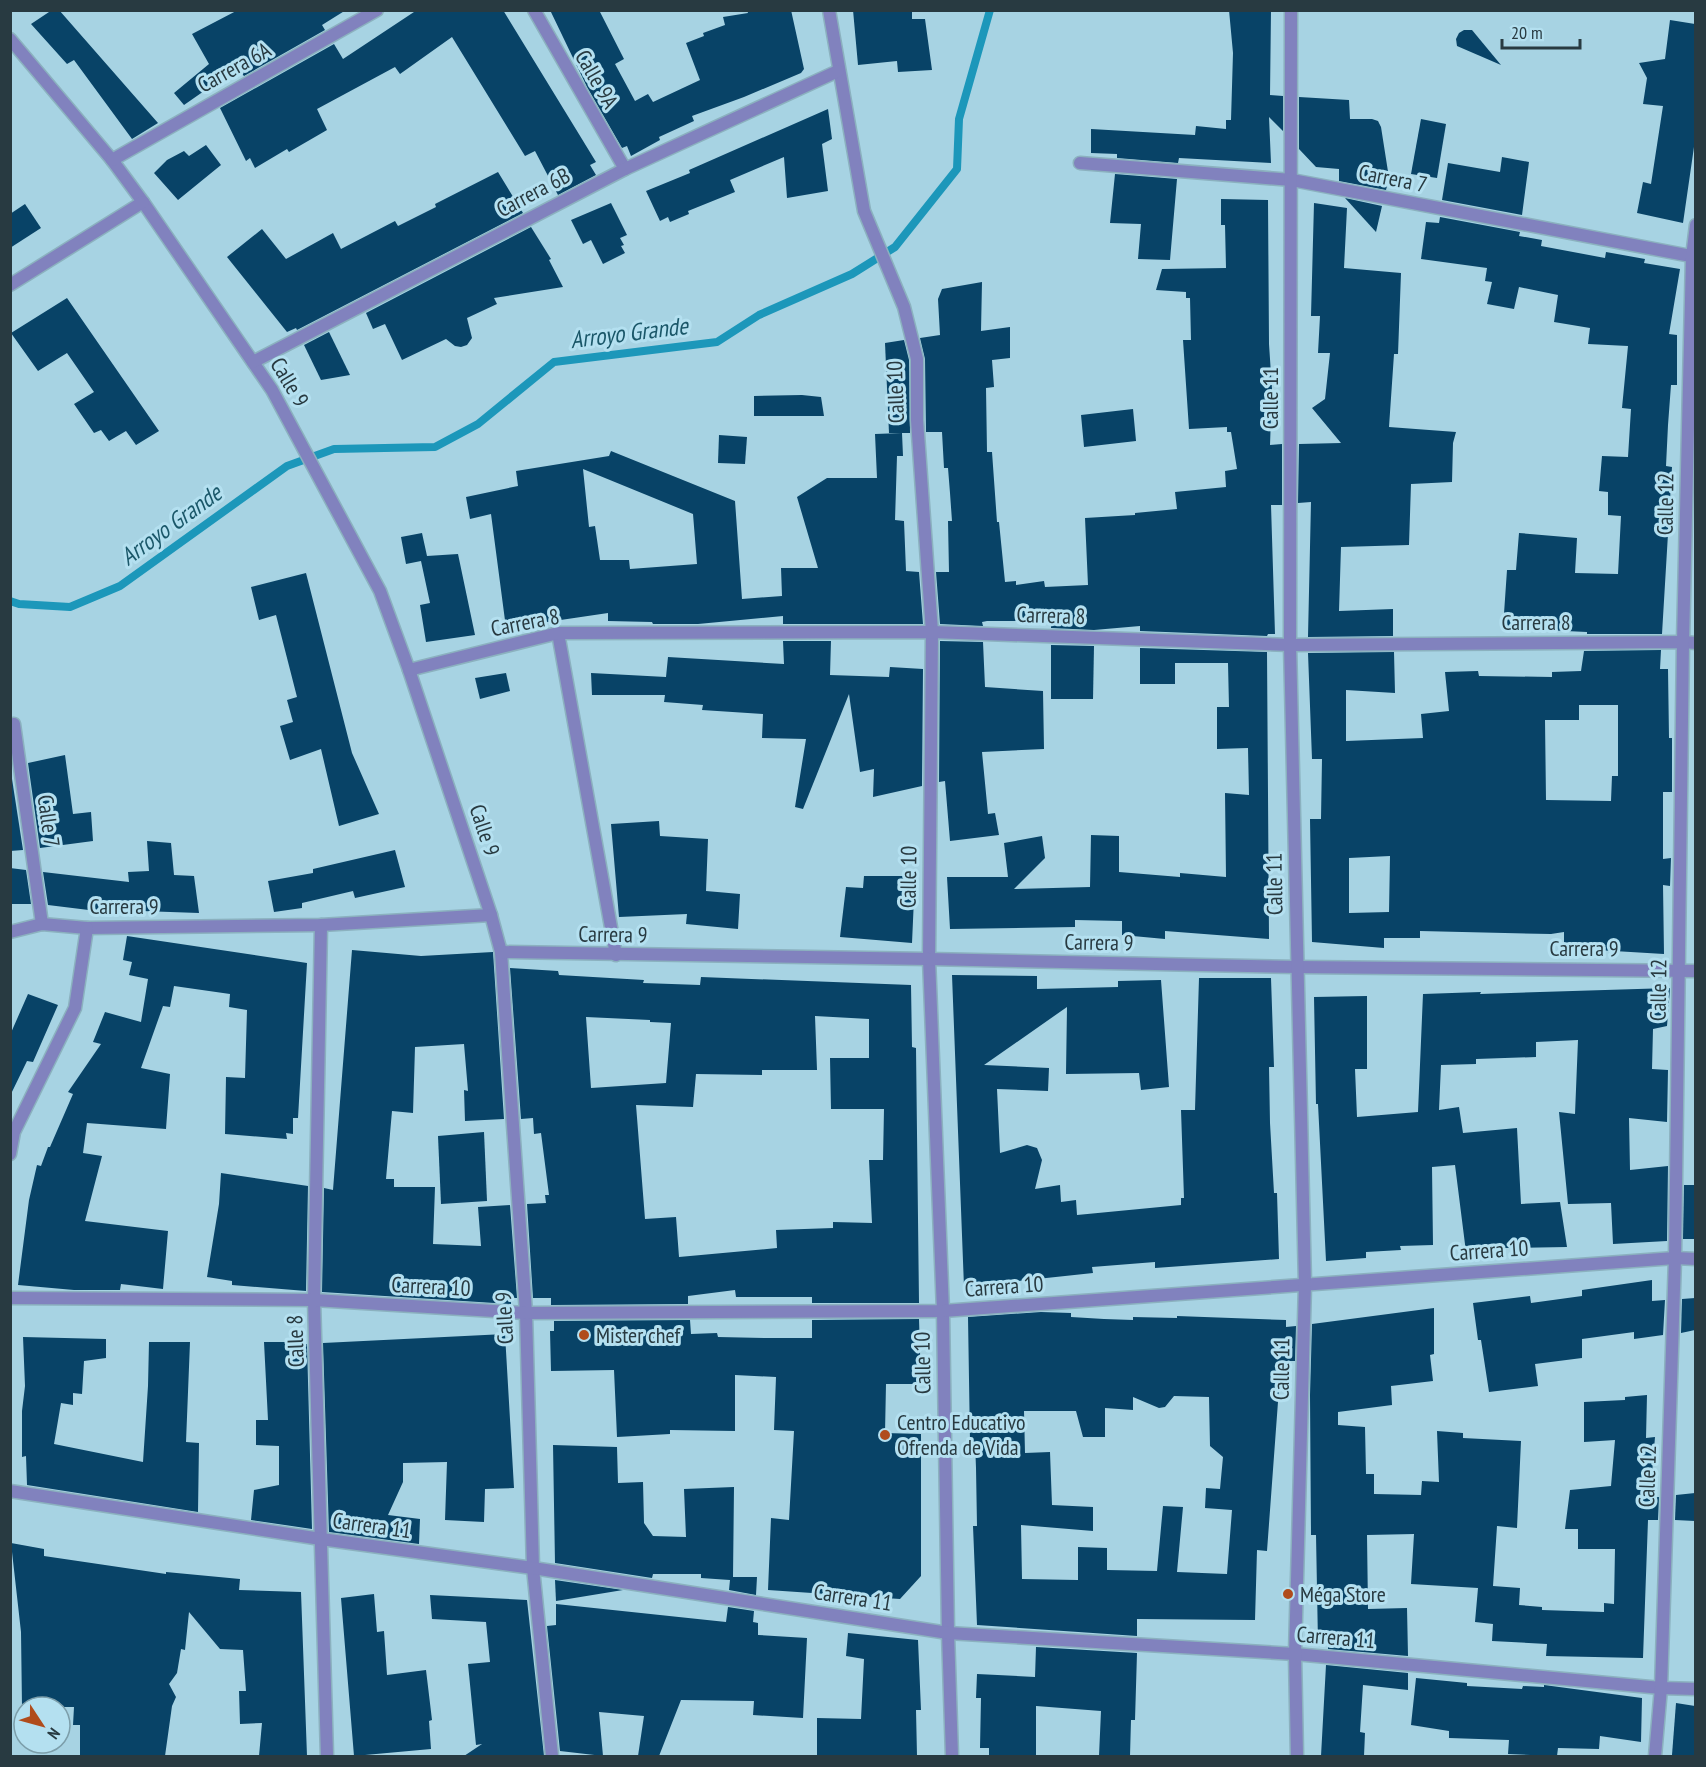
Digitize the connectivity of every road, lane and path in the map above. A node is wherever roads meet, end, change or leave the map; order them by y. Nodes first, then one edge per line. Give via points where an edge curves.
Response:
1 (377, 10) edge
2 (534, 10) edge
3 (829, 10) edge
4 (1291, 10) edge
5 (10, 39) edge
6 (838, 71) junction
7 (112, 160) junction
8 (1080, 163) dead end
9 (624, 169) junction
10 (1292, 180) junction
11 (143, 202) junction
12 (1695, 225) edge
13 (1694, 257) edge
14 (10, 285) edge
15 (253, 362) junction
16 (932, 632) junction
17 (558, 633) junction
18 (1689, 643) edge
19 (1290, 645) junction
20 (409, 670) junction
21 (14, 724) dead end
22 (491, 915) junction
23 (42, 924) junction
24 (321, 925) junction
25 (87, 928) junction
26 (10, 932) edge
27 (501, 952) junction
28 (616, 955) junction
29 (928, 959) junction
30 (1297, 967) junction
31 (1679, 969) junction
32 (1695, 971) edge
33 (10, 1154) edge
34 (1675, 1258) junction
35 (1695, 1259) edge
36 (1305, 1284) junction
37 (10, 1298) edge
38 (314, 1300) junction
39 (943, 1311) junction
40 (526, 1313) junction
41 (10, 1491) edge
42 (321, 1539) junction
43 (533, 1568) junction
44 (948, 1633) junction
45 (1295, 1654) junction
46 (1661, 1688) junction
47 (1695, 1689) edge
48 (327, 1756) edge
49 (552, 1756) edge
50 (952, 1756) edge
51 (1297, 1756) edge
52 (1655, 1756) edge

1 - 7 street, Carrera 6A
2 - 9 street, Calle 9A
3 - 6 street, Calle 10
4 - 10 street, Calle 11
5 - 7 street, Calle 9
6 - 9 street, Carrera 6B
6 - 16 street, Calle 10 via 864,211 904,307 917,359 916,420
7 - 11 street, Calle 9
8 - 10 street, Carrera 7
9 - 15 street, Carrera 6B
10 - 13 street, Carrera 7
10 - 19 street, Calle 11
11 - 14 street
11 - 15 street, Calle 9
12 - 13 street, Calle 12
13 - 18 street, Calle 12
15 - 20 street, Calle 9 via 272,390 380,591
16 - 17 street, Carrera 8
16 - 19 street, Carrera 8
16 - 29 street, Calle 10
17 - 20 street, Carrera 8
17 - 28 street
18 - 19 street, Carrera 8
18 - 31 street, Calle 12
19 - 30 street, Calle 11
20 - 22 street, Calle 9
21 - 23 street, Calle 7
22 - 24 street, Carrera 9
22 - 27 street, Calle 9
23 - 25 street, Carrera 9
23 - 26 street, Carrera 9
24 - 25 street, Carrera 9
24 - 38 street, Calle 8
25 - 33 street via 75,1008 14,1132
27 - 28 street, Carrera 9
27 - 40 street, Calle 9
28 - 29 street, Carrera 9
29 - 30 street, Carrera 9
29 - 39 street, Calle 10
30 - 31 street, Carrera 9
30 - 36 street, Calle 11
31 - 32 street, Carrera 9
31 - 34 street, Calle 12
34 - 35 street, Carrera 10
34 - 36 street, Carrera 10
34 - 46 street, Calle 12
36 - 39 street, Carrera 10
36 - 45 street, Calle 11
37 - 38 street, Carrera 10
38 - 40 street, Carrera 10
38 - 42 street, Calle 8
39 - 40 street, Carrera 10
39 - 44 street, Calle 10
40 - 43 street, Calle 9
41 - 42 street, Carrera 11
42 - 43 street, Carrera 11
42 - 48 street, Calle 8
43 - 44 street, Carrera 11
43 - 49 street, Calle 9
44 - 45 street, Carrera 11
44 - 50 street, Calle 10
45 - 46 street, Carrera 11
45 - 51 street, Calle 11
46 - 47 street, Carrera 11
46 - 52 street, Calle 12

